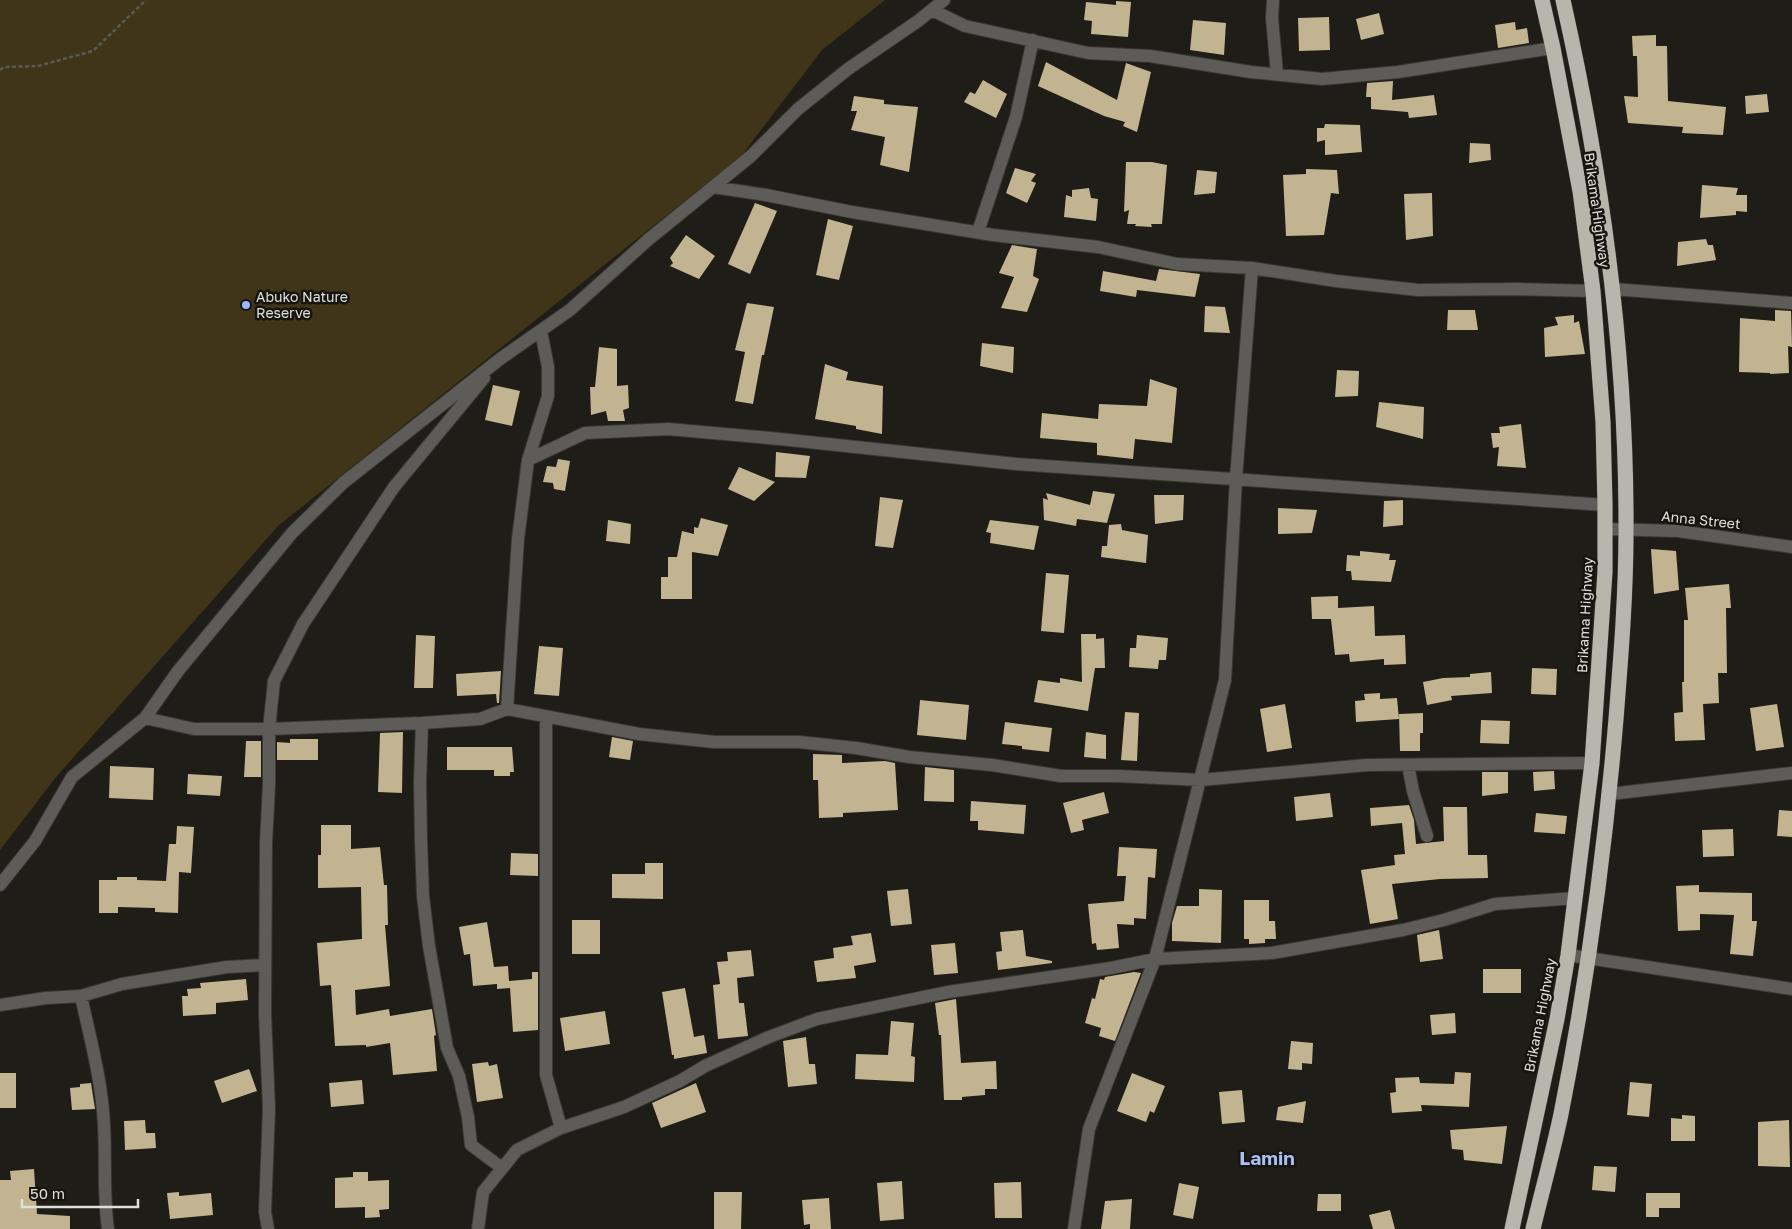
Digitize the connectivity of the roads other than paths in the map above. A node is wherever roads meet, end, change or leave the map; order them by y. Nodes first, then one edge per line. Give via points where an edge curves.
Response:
1 (944, 0) edge
2 (1272, 0) edge
3 (1542, 0) edge
4 (1563, 0) edge
5 (932, 10) junction
6 (1033, 40) junction
7 (1553, 48) junction
8 (1277, 74) junction
9 (713, 187) junction
10 (978, 232) junction
11 (1252, 268) junction
12 (1613, 289) junction
13 (1592, 292) junction
14 (1792, 303) edge
15 (541, 330) junction
16 (500, 359) junction
17 (528, 460) junction
18 (1236, 479) junction
19 (1606, 506) junction
20 (1606, 530) junction
21 (1626, 530) junction
22 (1792, 547) edge
23 (508, 708) junction
24 (546, 717) junction
25 (145, 718) junction
26 (422, 723) junction
27 (269, 729) junction
28 (1592, 763) junction
29 (1408, 765) junction
30 (1792, 773) edge
31 (1201, 780) junction
32 (1610, 794) junction
33 (1427, 836) dead end
34 (0, 885) edge
35 (1576, 898) junction
36 (1568, 955) junction
37 (1588, 958) junction
38 (1155, 959) junction
39 (265, 965) junction
40 (1792, 989) edge
41 (82, 996) junction
42 (0, 1005) edge
43 (561, 1128) junction
44 (502, 1168) junction
45 (108, 1229) edge
46 (268, 1229) edge
47 (478, 1229) edge
48 (1074, 1229) edge
49 (1512, 1229) edge
50 (1533, 1229) edge

1 - 5 street
2 - 8 street
3 - 7 highway, Brikama Highway
4 - 12 highway, Brikama Highway via 1601,197
5 - 6 street via 965,26
5 - 9 street via 798,109 751,156
6 - 8 street via 1088,53 1150,56
6 - 10 street via 1016,117
7 - 8 street via 1398,72 1322,78
7 - 13 highway, Brikama Highway via 1580,192
9 - 10 street
9 - 15 street via 570,310
10 - 11 street via 1098,247 1177,264
11 - 13 street via 1418,290
11 - 18 street
12 - 14 street
12 - 21 highway, Brikama Highway via 1623,423
13 - 19 highway, Brikama Highway
15 - 16 street
15 - 17 street via 548,367 548,396
16 - 25 street via 343,483 292,533 178,671
16 - 27 street via 394,487 302,624 274,681
17 - 18 street via 585,433 668,429 1016,464
17 - 23 street via 518,538
18 - 19 street
18 - 31 street via 1226,680
19 - 20 highway, Brikama Highway
20 - 21 street, Anna Street
20 - 28 highway, Brikama Highway
21 - 22 street, Anna Street via 1678,530
21 - 32 highway, Brikama Highway
23 - 24 street
23 - 26 street via 480,719
24 - 31 street via 639,734 714,742 799,742 1061,776
24 - 43 street via 546,1075
25 - 27 street via 194,729
25 - 34 street via 72,777 35,841
26 - 27 street
26 - 44 street via 420,782 424,896 437,999 447,1048 459,1076 471,1145
27 - 39 street
28 - 29 street
28 - 35 highway, Brikama Highway
29 - 31 street via 1367,765
29 - 33 street
30 - 32 street
31 - 38 street
32 - 37 highway, Brikama Highway
35 - 36 highway, Brikama Highway
35 - 38 street via 1495,904 1403,930 1272,952
36 - 37 street
36 - 49 highway, Brikama Highway
37 - 40 street
37 - 50 highway, Brikama Highway via 1560,1116
38 - 43 street via 948,992 817,1019 713,1062 624,1106
38 - 48 street via 1089,1129
39 - 41 street via 227,967 122,984
39 - 46 street via 269,1109 265,1212
41 - 42 street
41 - 45 street via 99,1080 104,1124
43 - 44 street via 517,1150
44 - 47 street via 483,1192

